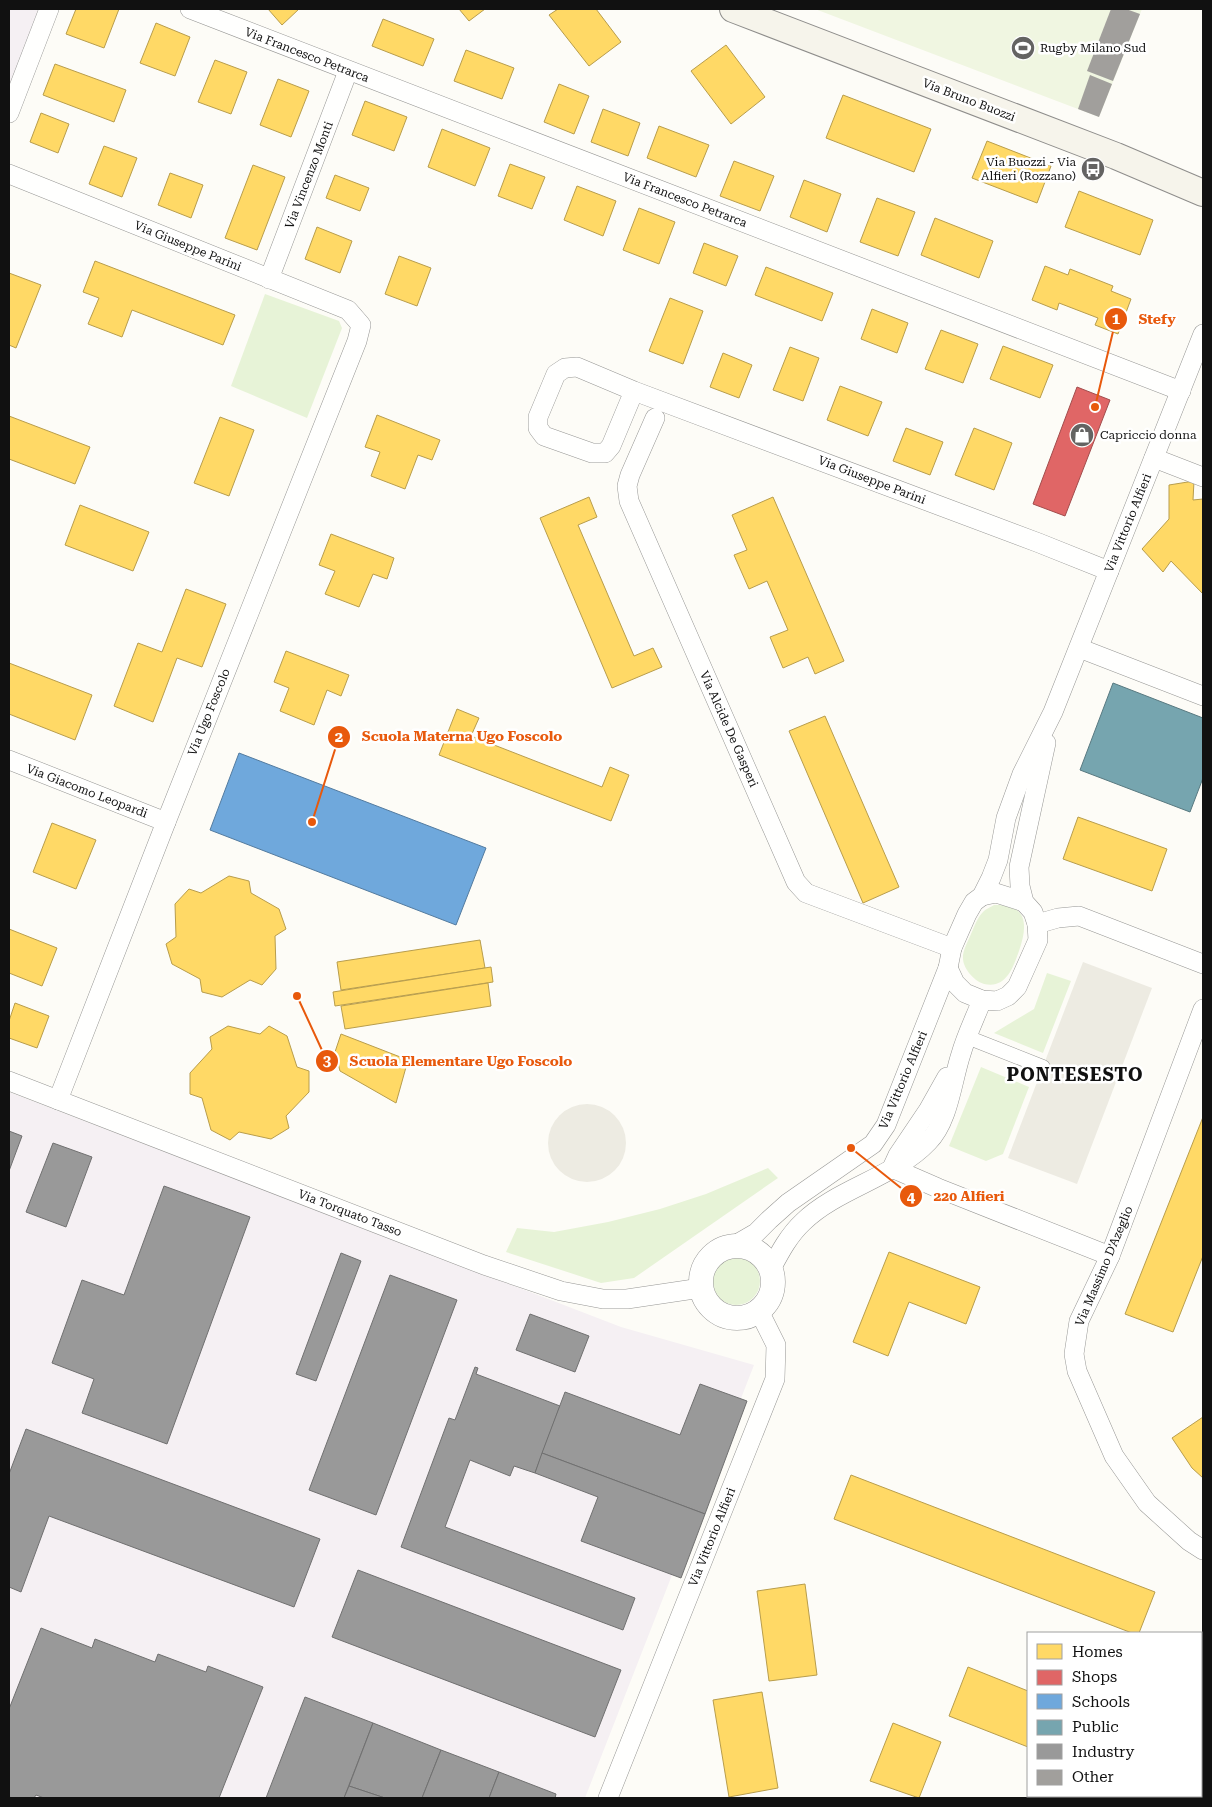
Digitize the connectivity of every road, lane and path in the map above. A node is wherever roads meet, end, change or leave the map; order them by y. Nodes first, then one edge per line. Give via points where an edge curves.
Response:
1 (49, 9) edge
2 (190, 9) edge
3 (733, 9) edge
4 (348, 71) junction
5 (9, 113) edge
6 (9, 174) edge
7 (1203, 192) edge
8 (269, 279) junction
9 (361, 325) joint
10 (1203, 334) edge
11 (634, 391) junction
12 (1180, 391) junction
13 (655, 418) dead end
14 (1154, 458) junction
15 (1203, 477) edge
16 (1109, 571) junction
17 (1079, 648) junction
18 (1203, 696) edge
19 (1053, 712) junction
20 (9, 760) edge
21 (166, 822) junction
22 (982, 896) junction
23 (1024, 902) junction
24 (1037, 924) junction
25 (952, 948) junction
26 (1203, 964) edge
27 (948, 968) junction
28 (982, 1000) junction
29 (1203, 1009) edge
30 (964, 1045) junction
31 (1043, 1067) dead end
32 (9, 1081) edge
33 (58, 1100) junction
34 (892, 1168) junction
35 (737, 1244) junction
36 (1110, 1256) junction
37 (771, 1269) junction
38 (700, 1288) junction
39 (759, 1311) junction
40 (1203, 1550) edge
41 (608, 1798) edge

1 - 5 street
2 - 4 street, Via Francesco Petrarca
3 - 7 main road, Via Bruno Buozzi
4 - 8 street, Via Vincenzo Monti
4 - 12 street, Via Francesco Petrarca
6 - 8 street, Via Giuseppe Parini
8 - 9 street, Via Giuseppe Parini via 348,310
9 - 21 street, Via Ugo Foscolo
10 - 12 street, Via Vittorio Alfieri
11 - 11 street, Via Giuseppe Parini via 577,367 565,368 556,374 538,416 538,428 544,436 592,453 605,453 612,446
11 - 16 street, Via Giuseppe Parini
12 - 14 street, Via Vittorio Alfieri
13 - 25 street, Via Alcide De Gasperi via 630,475 627,486 629,501 796,882 806,893
14 - 15 street
14 - 16 street, Via Vittorio Alfieri
16 - 17 street, Via Vittorio Alfieri
17 - 18 street
17 - 19 street, Via Vittorio Alfieri
19 - 22 street, Via Vittorio Alfieri via 1022,774 1006,818 998,860
19 - 23 street, Via Vittorio Alfieri via 1019,866
20 - 21 street, Via Giacomo Leopardi
21 - 33 street, Via Ugo Foscolo
22 - 23 street via 996,893
22 - 25 street, Via Vittorio Alfieri via 974,902
23 - 24 street, Via Vittorio Alfieri via 1033,912
24 - 26 street via 1079,916
24 - 28 street via 1038,940 1017,987 997,1001
25 - 27 street, Via Vittorio Alfieri
27 - 28 street via 955,983 965,993
27 - 35 street, Via Vittorio Alfieri via 886,1125 873,1144 788,1203 756,1234
28 - 30 street
29 - 36 street, Via Massimo D'Azeglio
30 - 31 street
30 - 34 street via 941,1126 929,1142
32 - 33 street, Via Torquato Tasso
33 - 38 street, Via Torquato Tasso via 466,1258 561,1291 603,1299 626,1299
34 - 36 street
34 - 37 street via 836,1198 803,1221 786,1241
35 - 37 street via 755,1250
35 - 38 street via 709,1258 701,1272
36 - 40 street, Via Massimo D'Azeglio via 1079,1321 1074,1354 1077,1371 1114,1456 1147,1502 1189,1542
37 - 39 street via 770,1297
38 - 39 street via 717,1313 731,1318 746,1318
39 - 41 street, Via Vittorio Alfieri via 776,1345 775,1379

